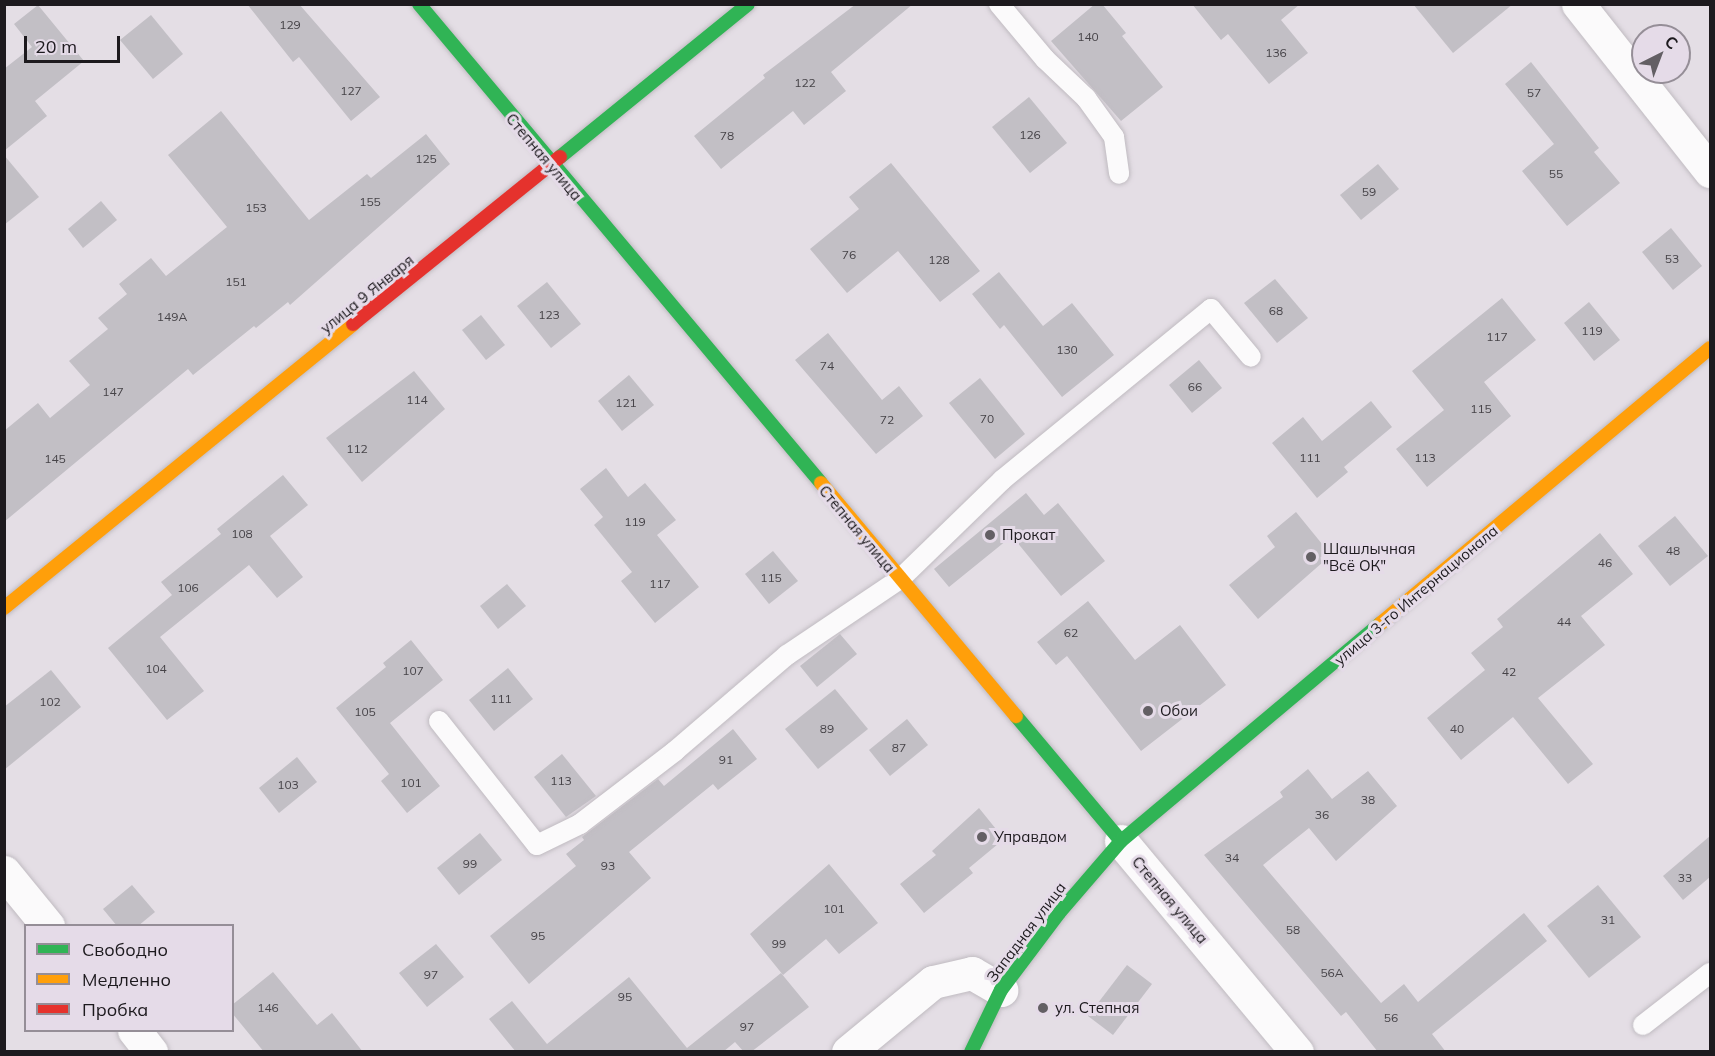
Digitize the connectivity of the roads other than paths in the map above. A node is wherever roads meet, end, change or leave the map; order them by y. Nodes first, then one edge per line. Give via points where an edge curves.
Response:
1 (419, 4) edge
2 (748, 4) edge
3 (999, 4) edge
4 (1578, 4) edge
5 (551, 166) junction
6 (1710, 171) edge
7 (1119, 174) dead end
8 (1710, 348) edge
9 (1251, 357) dead end
10 (900, 579) junction
11 (4, 608) edge
12 (439, 721) dead end
13 (1121, 841) junction
14 (4, 872) edge
15 (46, 924) edge
16 (1710, 973) edge
17 (1001, 990) junction
18 (1643, 1025) dead end
19 (136, 1032) edge
20 (151, 1052) edge
21 (848, 1052) edge
22 (971, 1052) edge
23 (1297, 1052) edge

1 - 5 street, Степная улица
2 - 5 street, улица 9 Января
3 - 7 lane via 1045,59 1086,98 1114,137
4 - 6 street
5 - 10 street, Степная улица
5 - 11 street, улица 9 Января
8 - 13 street, улица 3-го Интернационала
9 - 10 lane via 1211,309 1002,480
10 - 12 lane via 787,655 675,751 580,824 537,845
10 - 13 street, Степная улица
13 - 17 street, Западная улица
13 - 23 street, Степная улица
14 - 15 street
16 - 18 lane
17 - 21 street via 972,973 933,982
17 - 22 street, Западная улица
19 - 20 street

